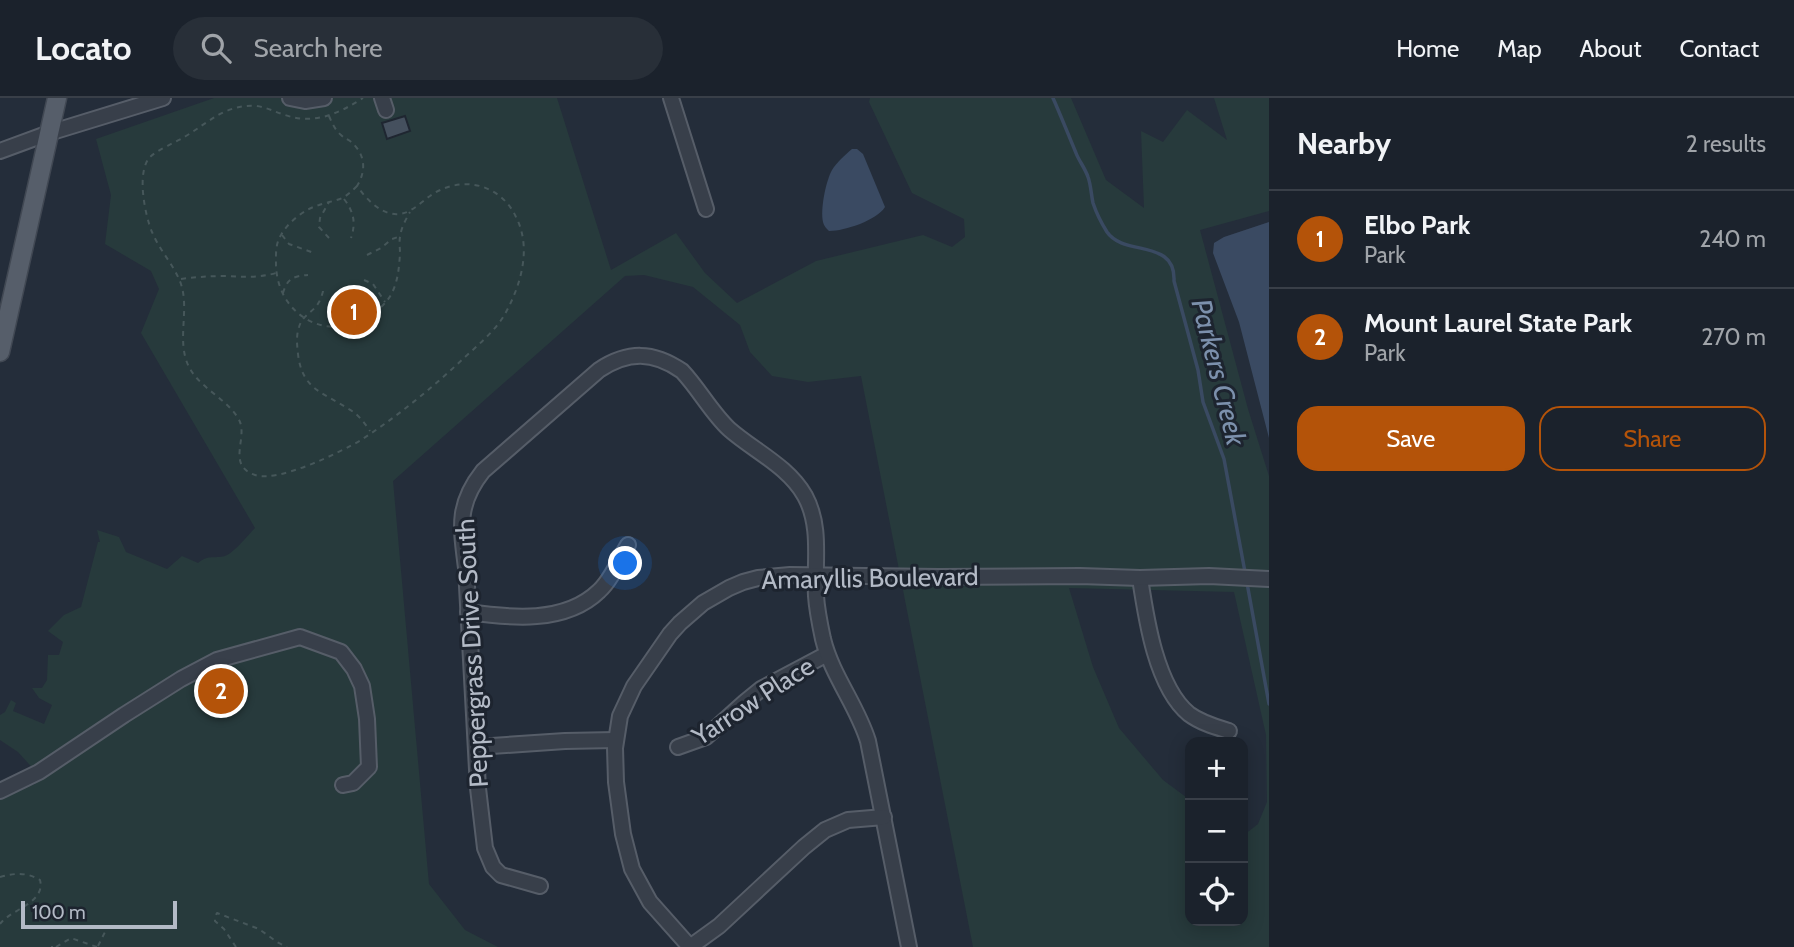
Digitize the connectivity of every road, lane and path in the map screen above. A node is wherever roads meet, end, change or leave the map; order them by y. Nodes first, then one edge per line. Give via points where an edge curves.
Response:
1 (57, 98) edge
2 (163, 98) edge
3 (290, 98) edge
4 (324, 98) edge
5 (363, 98) edge
6 (671, 98) edge
7 (329, 116) junction
8 (50, 132) junction
9 (0, 151) edge
10 (357, 186) junction
11 (343, 198) junction
12 (330, 202) junction
13 (706, 209) dead end
14 (410, 212) junction
15 (281, 234) junction
16 (400, 237) junction
17 (328, 238) dead end
18 (351, 238) dead end
19 (314, 253) dead end
20 (367, 255) dead end
21 (277, 273) junction
22 (308, 275) dead end
23 (179, 279) junction
24 (364, 279) dead end
25 (323, 291) dead end
26 (283, 294) junction
27 (346, 294) dead end
28 (386, 302) junction
29 (303, 317) junction
30 (355, 324) junction
31 (0, 352) edge
32 (371, 432) junction
33 (628, 545) dead end
34 (816, 575) junction
35 (1140, 578) junction
36 (1269, 579) edge
37 (468, 612) junction
38 (827, 654) junction
39 (1229, 731) dead end
40 (615, 740) junction
41 (477, 747) junction
42 (678, 747) dead end
43 (343, 785) dead end
44 (0, 791) edge
45 (884, 817) junction
46 (0, 877) edge
47 (540, 886) dead end
48 (0, 923) edge
49 (108, 926) dead end
50 (54, 947) edge
51 (98, 947) edge
52 (236, 947) edge
53 (287, 947) edge
54 (690, 947) edge
55 (909, 947) edge

1 - 8 main road
2 - 8 street
3 - 4 street
5 - 7 path
6 - 13 street
7 - 10 path via 360,151 364,169
7 - 23 path via 298,118 256,106 231,109 149,158 143,181 147,214
8 - 9 street
8 - 31 main road
10 - 11 path
10 - 14 path via 377,208 396,214
11 - 12 path
11 - 18 path via 354,217
12 - 15 path via 305,212
12 - 17 path via 318,227
14 - 16 path
14 - 32 path via 448,186 486,188 512,208 524,245 524,262 512,298 494,329 425,393
15 - 19 path via 289,244
15 - 21 path
16 - 20 path
16 - 28 path via 397,278
21 - 23 path
21 - 26 path
22 - 26 path via 287,281
23 - 32 path via 189,370 241,421 239,456 251,474 265,478 295,470
24 - 28 path
25 - 29 path via 319,302
26 - 29 path
27 - 30 path
28 - 30 path
29 - 30 path via 333,327
29 - 32 path via 297,334 302,373 315,390 350,409
33 - 37 street via 600,590 573,608 503,617
34 - 35 street, Amaryllis Boulevard
34 - 37 street, Peppergrass Drive South via 813,520 797,485 728,428 682,371 652,356 629,356 599,370 491,462 470,489 461,521
34 - 38 street, Peppergrass Drive South via 817,611
34 - 40 street, Amaryllis Boulevard via 758,578 729,588 691,612 634,686
35 - 36 street, Amaryllis Boulevard
35 - 39 street via 1148,628 1175,696 1188,713
37 - 41 street, Peppergrass Drive South
38 - 42 street, Yarrow Place via 761,689 706,737
38 - 45 street, Peppergrass Drive South via 865,729
40 - 41 street
40 - 54 street, Amaryllis Boulevard via 616,782 632,869 650,902
41 - 47 street, Peppergrass Drive South via 488,858 501,875
43 - 44 street via 353,783 369,767 362,686 341,652 300,637 217,660 39,772
45 - 54 street via 848,820 825,830
45 - 55 street, Peppergrass Drive South
46 - 48 path via 14,873 33,876 42,887 40,894
49 - 51 path
50 - 51 path via 71,938
52 - 53 path via 215,921 217,913 259,929

